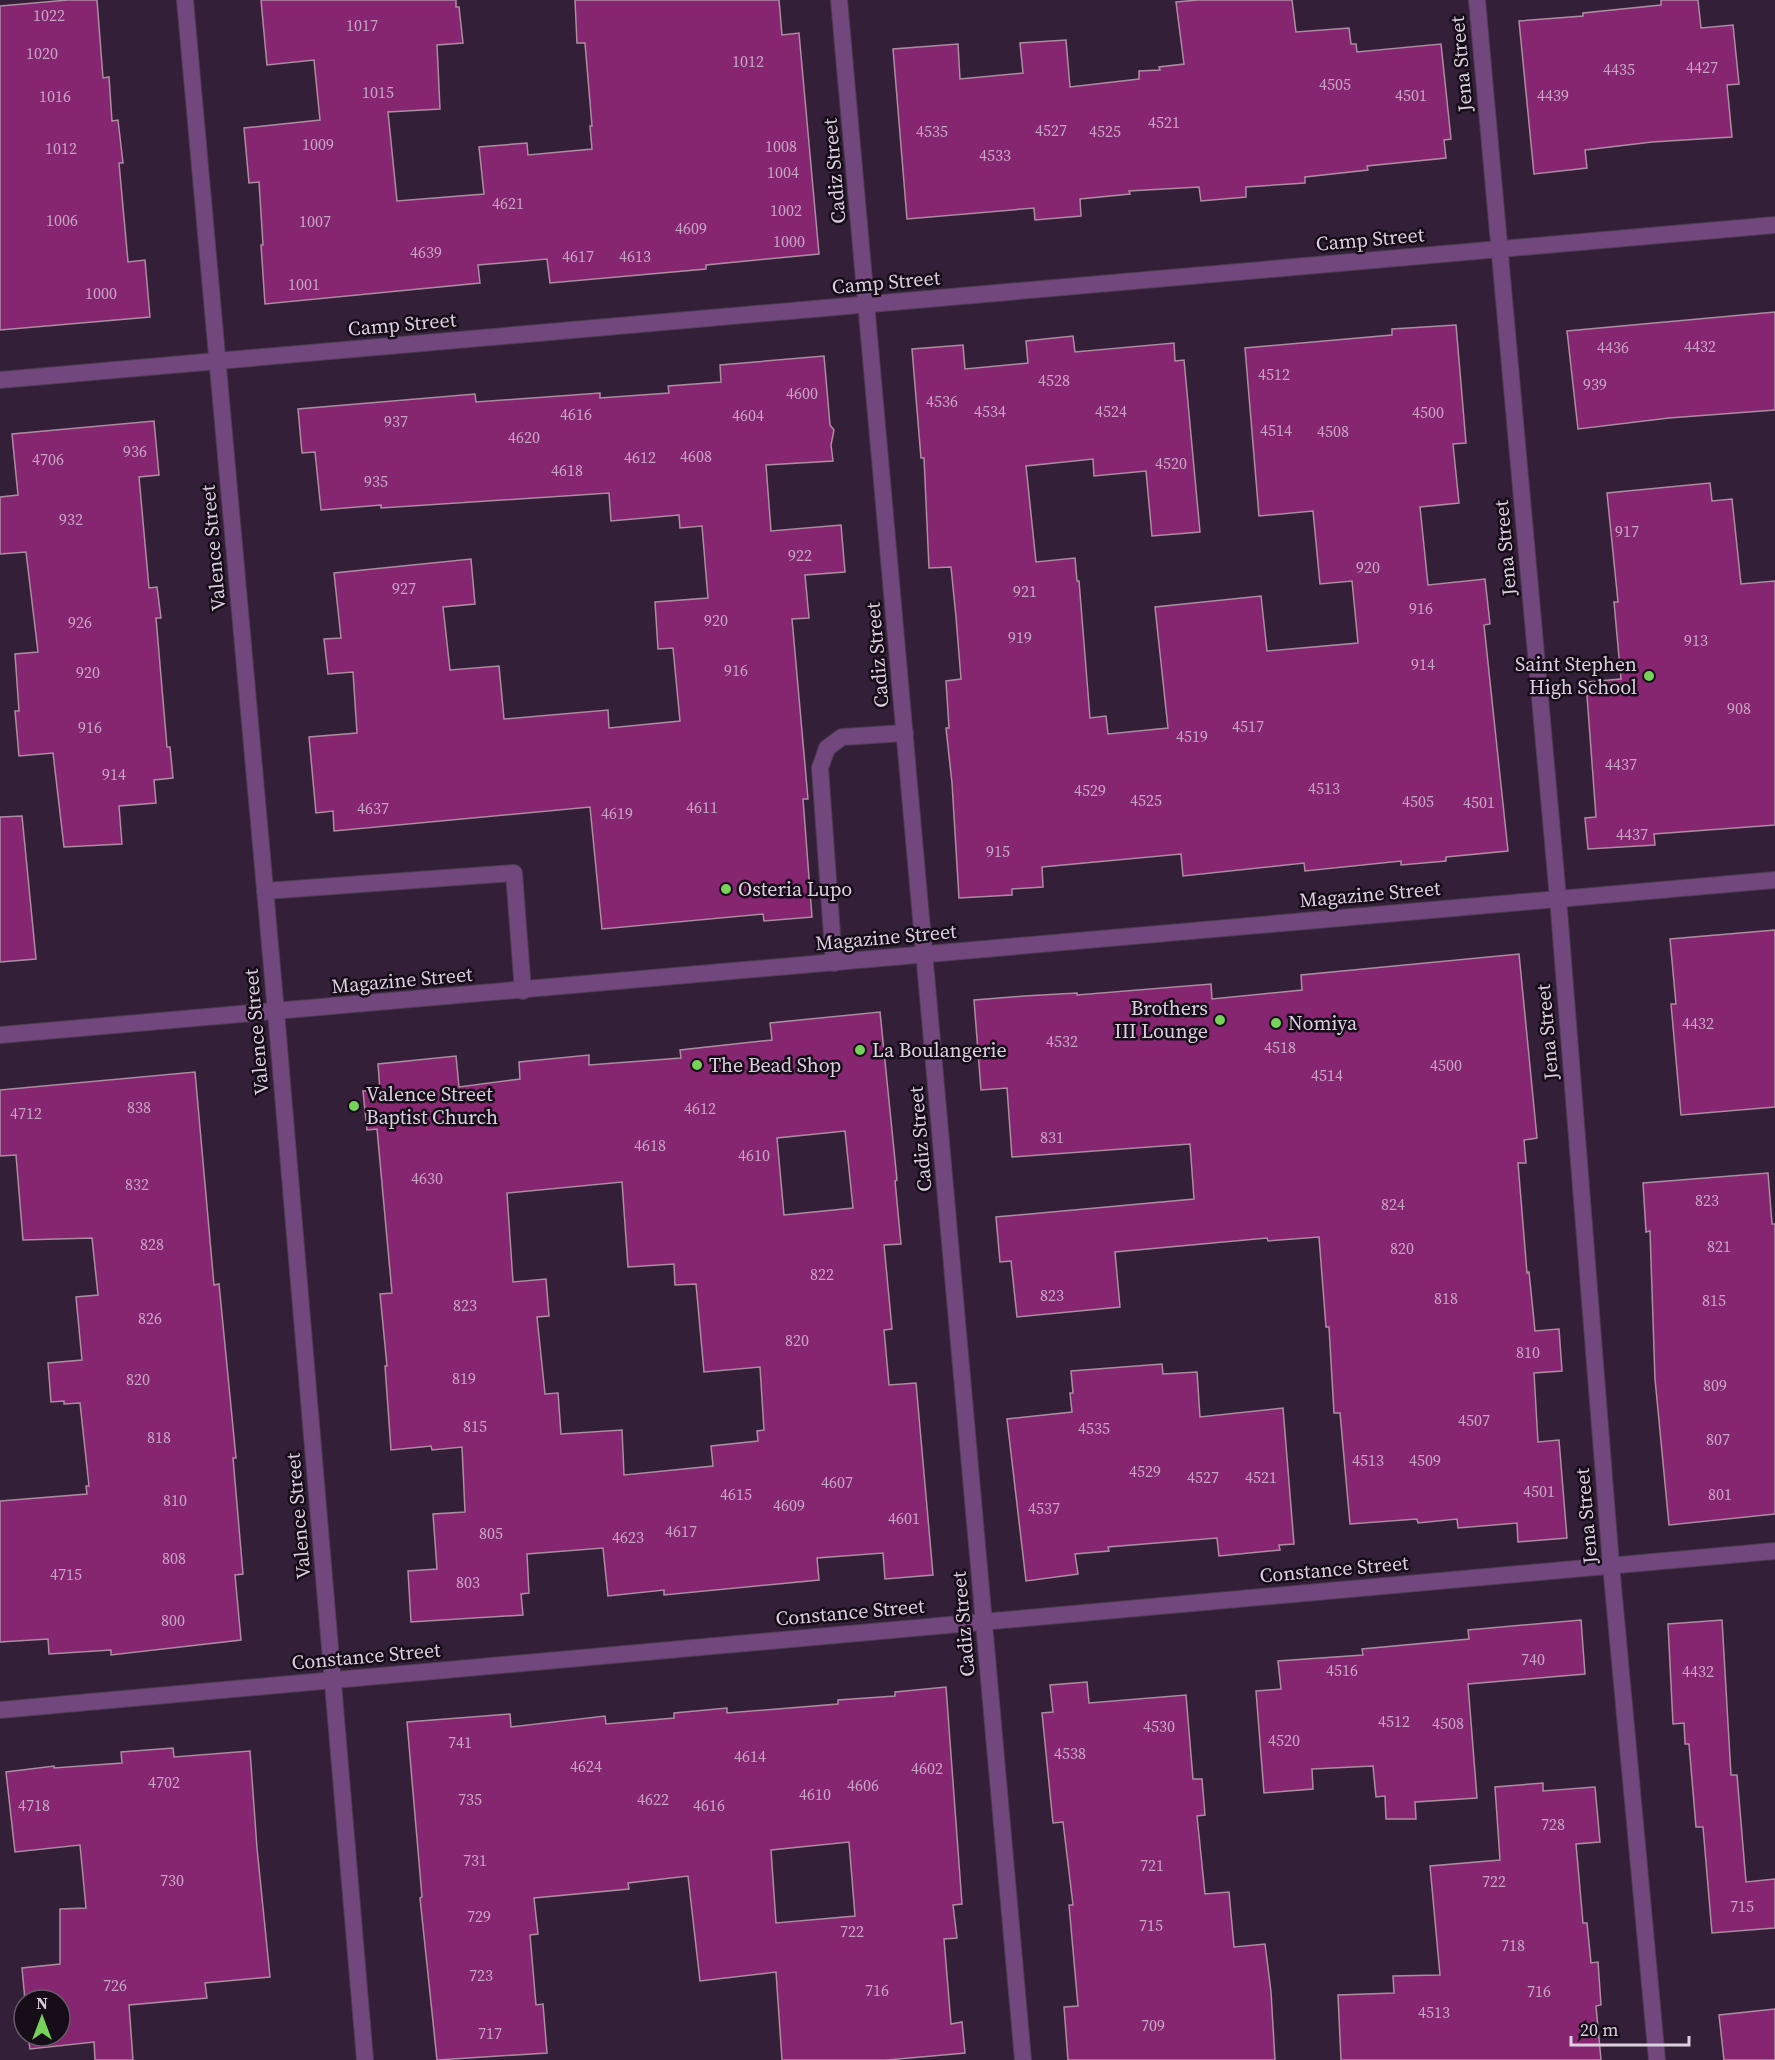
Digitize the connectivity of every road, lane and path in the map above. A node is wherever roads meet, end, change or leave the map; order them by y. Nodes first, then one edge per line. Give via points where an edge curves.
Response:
1 (185, 0) edge
2 (839, 0) edge
3 (1477, 0) edge
4 (1775, 225) edge
5 (1499, 249) junction
6 (867, 304) junction
7 (217, 361) junction
8 (0, 380) edge
9 (905, 733) junction
10 (1775, 880) edge
11 (265, 891) junction
12 (1558, 898) junction
13 (925, 955) junction
14 (834, 963) junction
15 (523, 991) junction
16 (276, 1012) junction
17 (0, 1035) edge
18 (1775, 1551) edge
19 (1611, 1565) junction
20 (984, 1621) junction
21 (333, 1680) junction
22 (0, 1710) edge
23 (365, 2060) edge
24 (1023, 2060) edge
25 (1657, 2060) edge

1 - 7 street, Valence Street
2 - 6 street, Cadiz Street
3 - 5 street, Jena Street
4 - 5 street, Camp Street
5 - 6 street, Camp Street
5 - 12 street, Jena Street
6 - 7 street, Camp Street
6 - 9 street, Cadiz Street
7 - 8 street, Camp Street
7 - 11 street, Valence Street
9 - 13 street, Cadiz Street
9 - 14 street via 842,737 826,748 820,768
10 - 12 street, Magazine Street
11 - 15 street via 514,873
11 - 16 street, Valence Street
12 - 13 street, Magazine Street
12 - 19 street, Jena Street
13 - 14 street, Magazine Street
13 - 20 street, Cadiz Street
14 - 15 street, Magazine Street
15 - 16 street, Magazine Street
16 - 17 street, Magazine Street
16 - 21 street, Valence Street
18 - 19 street, Constance Street
19 - 20 street, Constance Street
19 - 25 street, Jena Street
20 - 21 street, Constance Street
20 - 24 street, Cadiz Street
21 - 22 street, Constance Street
21 - 23 street, Valence Street

